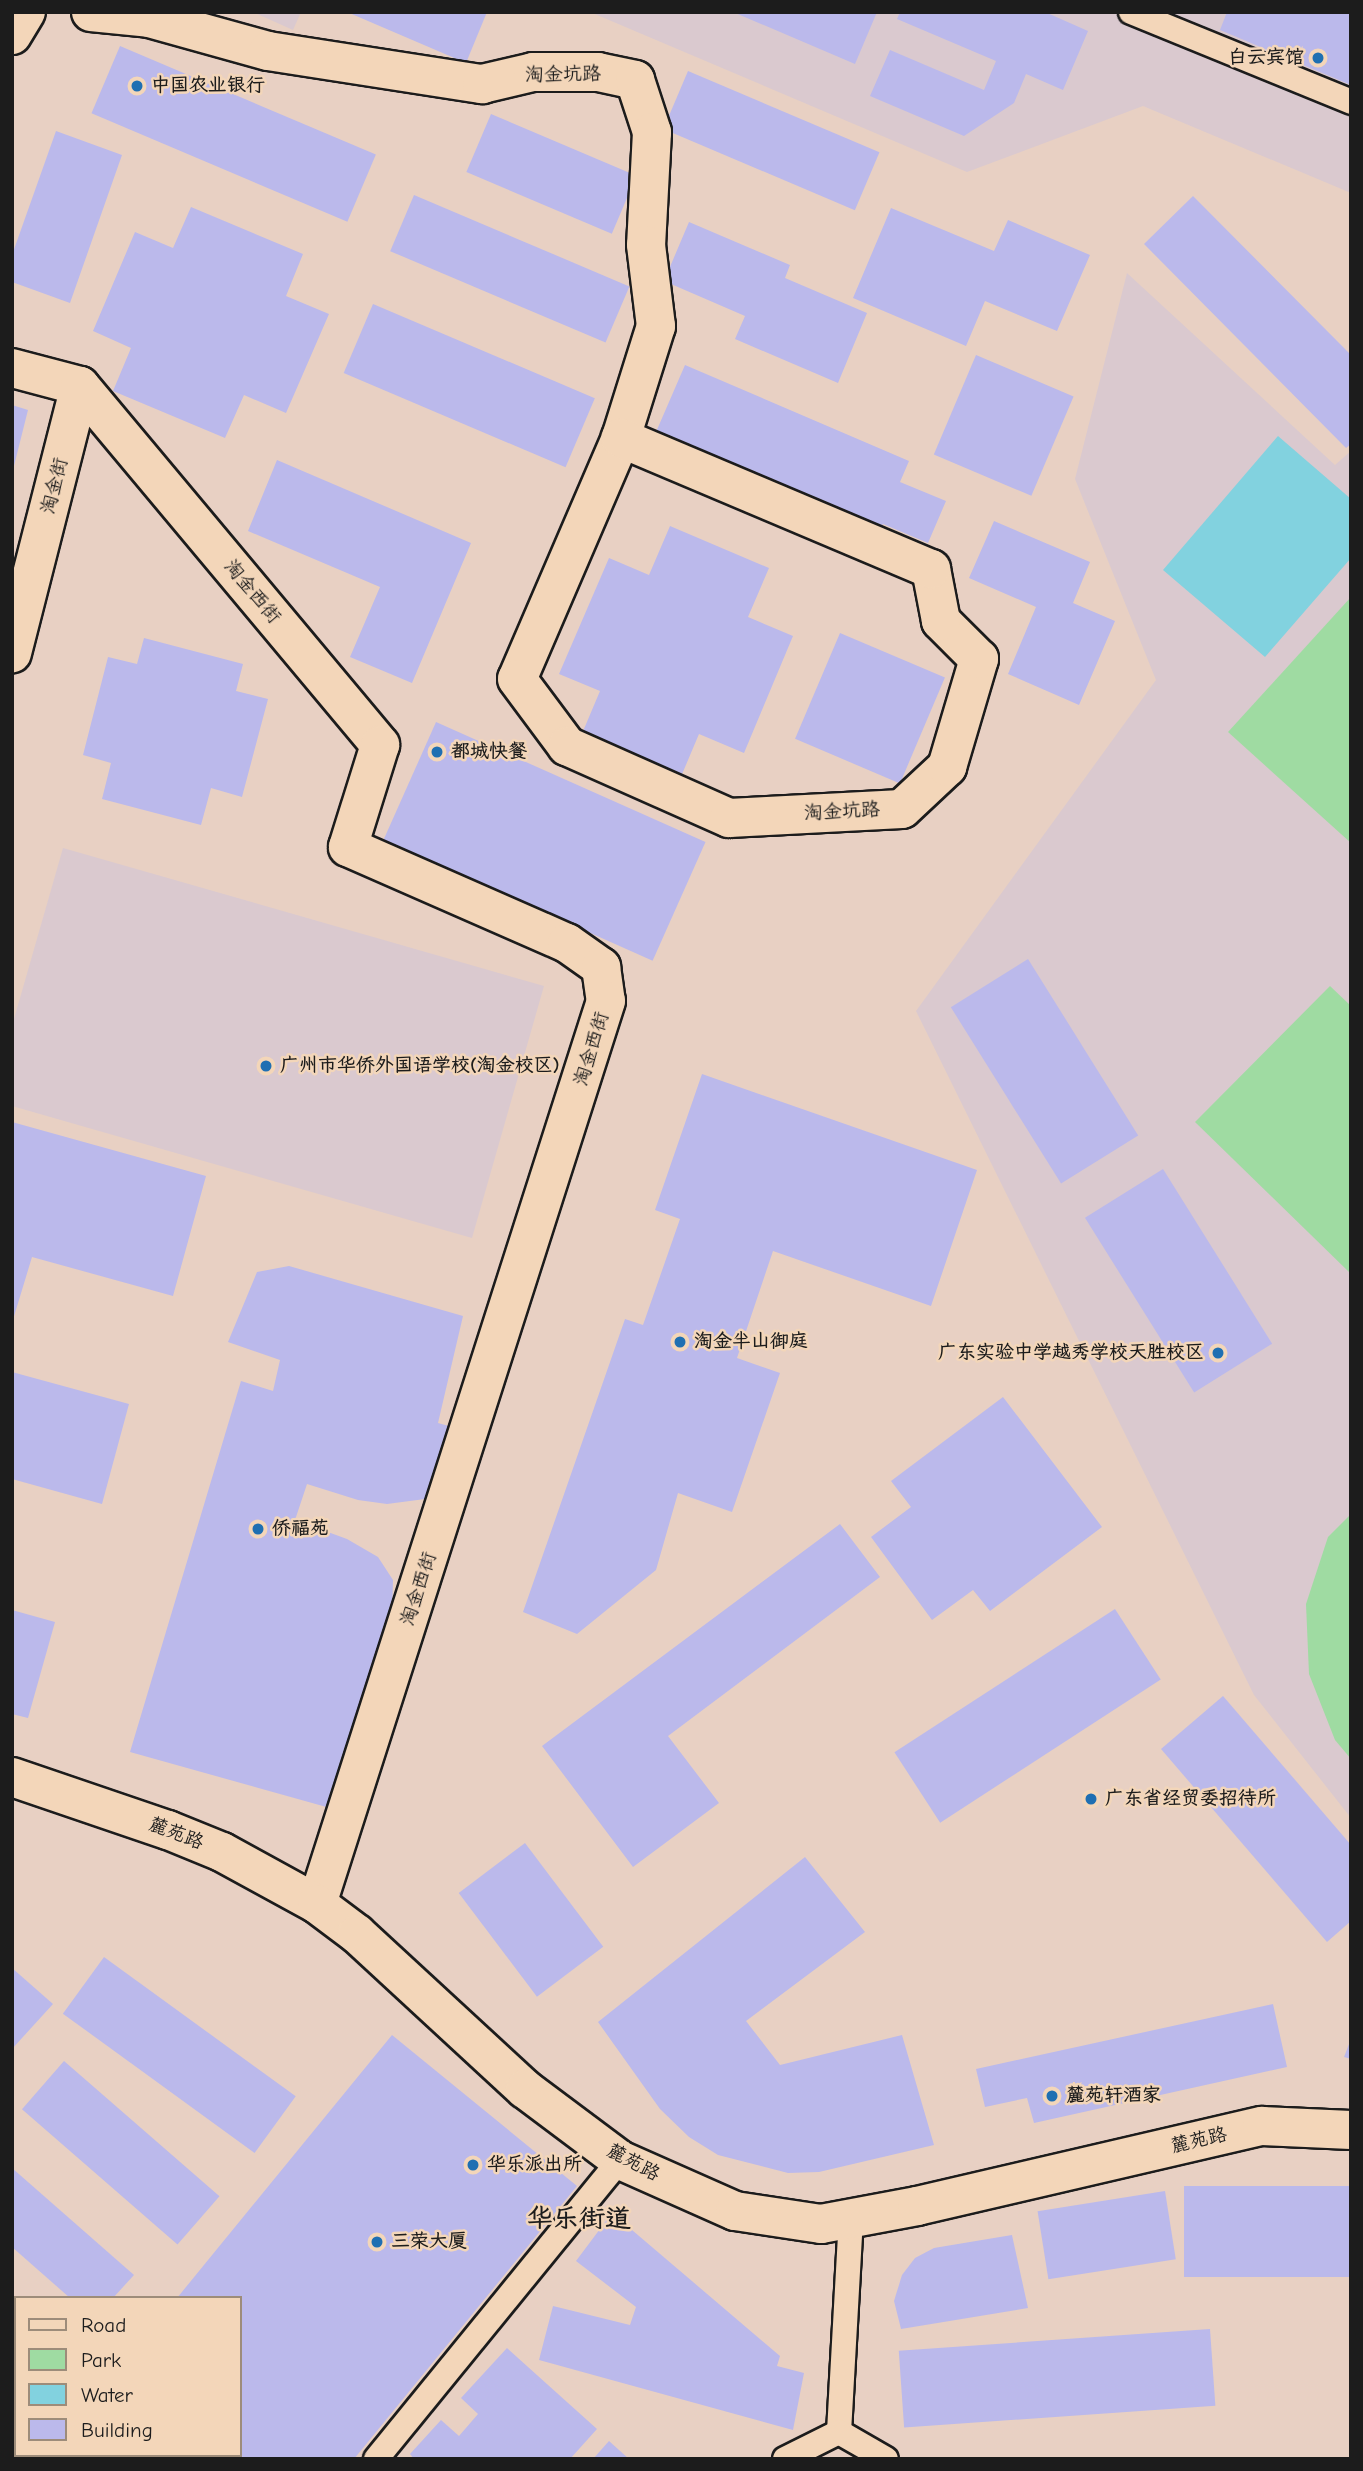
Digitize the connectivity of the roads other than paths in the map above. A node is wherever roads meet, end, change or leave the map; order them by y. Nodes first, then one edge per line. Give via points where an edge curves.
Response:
1 (26, 12) edge
2 (90, 12) edge
3 (1131, 12) edge
4 (12, 35) edge
5 (1351, 102) edge
6 (12, 368) edge
7 (80, 386) junction
8 (621, 438) junction
9 (12, 653) edge
10 (12, 1777) edge
11 (317, 1904) junction
12 (1351, 2130) edge
13 (620, 2160) junction
14 (851, 2219) junction
15 (839, 2431) junction
16 (376, 2459) edge
17 (785, 2459) edge
18 (886, 2459) edge

1 - 4 street
2 - 8 street, 淘金坑路 via 149,18 268,51 482,84 533,72 598,72 635,80 652,132 646,246 656,326
3 - 5 lane
6 - 7 street
7 - 9 street, 淘金街
7 - 11 street, 淘金西街 via 380,745 348,847 567,943 601,967 606,1001
8 - 8 street, 淘金坑路 via 517,679 567,746 729,818 902,809 947,766 979,659 941,621 931,569
10 - 11 street, 麓苑路 via 222,1852
11 - 13 street, 麓苑路 via 357,1934 525,2089
12 - 14 street, 麓苑路 via 1262,2126
13 - 14 street, 麓苑路 via 735,2211 821,2224
13 - 16 lane
14 - 15 lane
15 - 17 lane
15 - 18 lane

